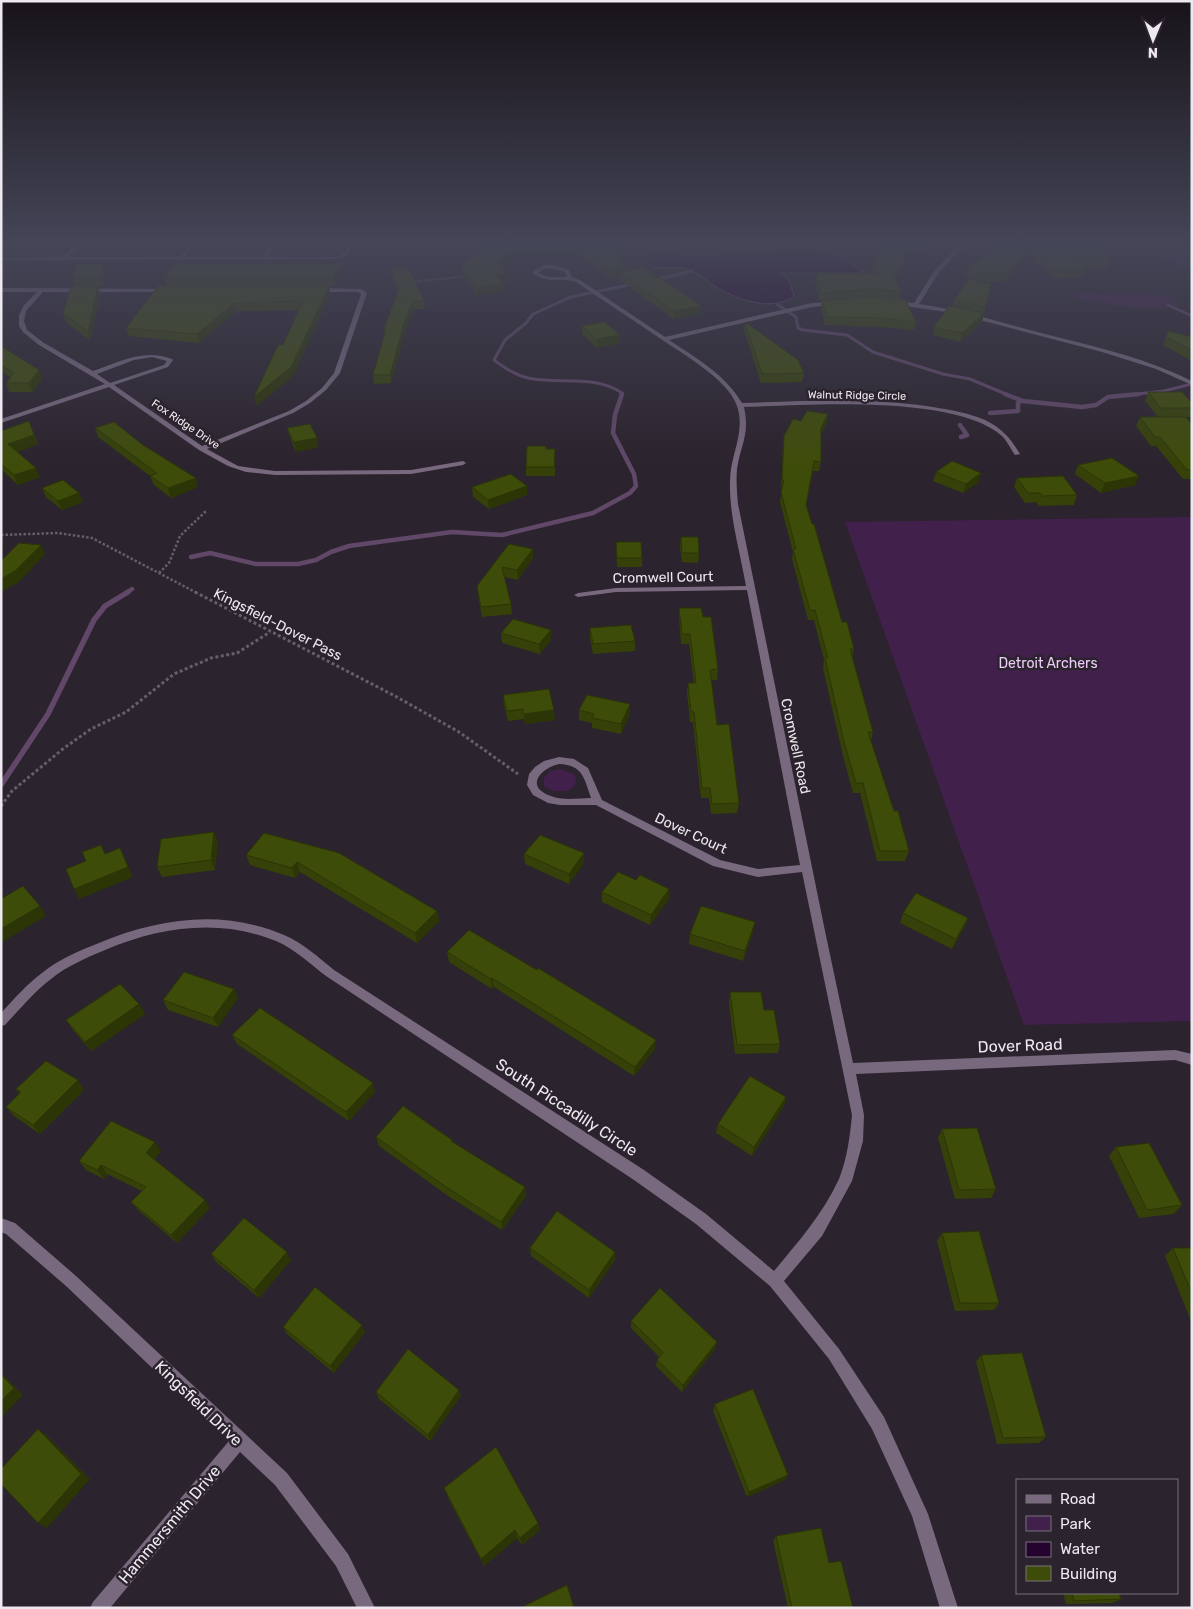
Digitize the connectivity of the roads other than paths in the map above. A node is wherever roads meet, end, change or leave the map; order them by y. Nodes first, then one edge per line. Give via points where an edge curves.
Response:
1 (22, 316) edge
2 (356, 316) edge
3 (630, 316) edge
4 (764, 316) edge
5 (971, 316) edge
6 (664, 339) junction
7 (94, 373) junction
8 (1192, 382) edge
9 (110, 386) junction
10 (740, 405) junction
11 (1, 421) edge
12 (201, 449) junction
13 (1017, 454) dead end
14 (463, 463) dead end
15 (750, 588) junction
16 (578, 595) dead end
17 (598, 802) junction
18 (806, 868) junction
19 (1, 1021) edge
20 (1192, 1060) edge
21 (848, 1069) junction
22 (1, 1225) edge
23 (775, 1281) junction
24 (239, 1441) junction
25 (99, 1608) edge
26 (366, 1608) edge
27 (949, 1608) edge

1 - 7 street, Fox Ridge Drive via 22,327 33,339
2 - 12 street via 337,373 324,389 291,412
3 - 6 street
4 - 6 street
5 - 8 street via 1138,360
6 - 10 street via 721,380
7 - 9 street, Fox Ridge Drive
7 - 9 street via 140,358 163,356 170,360 166,366
9 - 11 street
9 - 12 street, Fox Ridge Drive
10 - 13 street, Walnut Ridge Circle via 893,404 941,409 990,426 1004,436
10 - 15 street, Cromwell Road via 743,434 732,480
12 - 14 street, Fox Ridge Drive via 232,466 275,473 411,472
15 - 16 street, Cromwell Court via 616,590
15 - 18 street, Cromwell Road
17 - 17 street, Dover Court via 550,800 535,792 531,779 539,767 547,763 574,762 586,772
17 - 18 street, Dover Court via 717,862 758,873
18 - 21 street, Cromwell Road
19 - 23 street, South Piccadilly Circle via 41,980 75,958 119,938 169,924 212,922 254,928 283,939 639,1175 701,1219
20 - 21 street, Dover Road via 1175,1055
21 - 23 street, Cromwell Road via 858,1115 856,1141 846,1181 816,1231
22 - 24 street, Kingsfield Drive via 10,1228 71,1281
23 - 27 street, South Piccadilly Circle via 834,1354 878,1423 920,1514
24 - 25 street, Hammersmith Drive
24 - 26 street, Kingsfield Drive via 292,1494 342,1560

